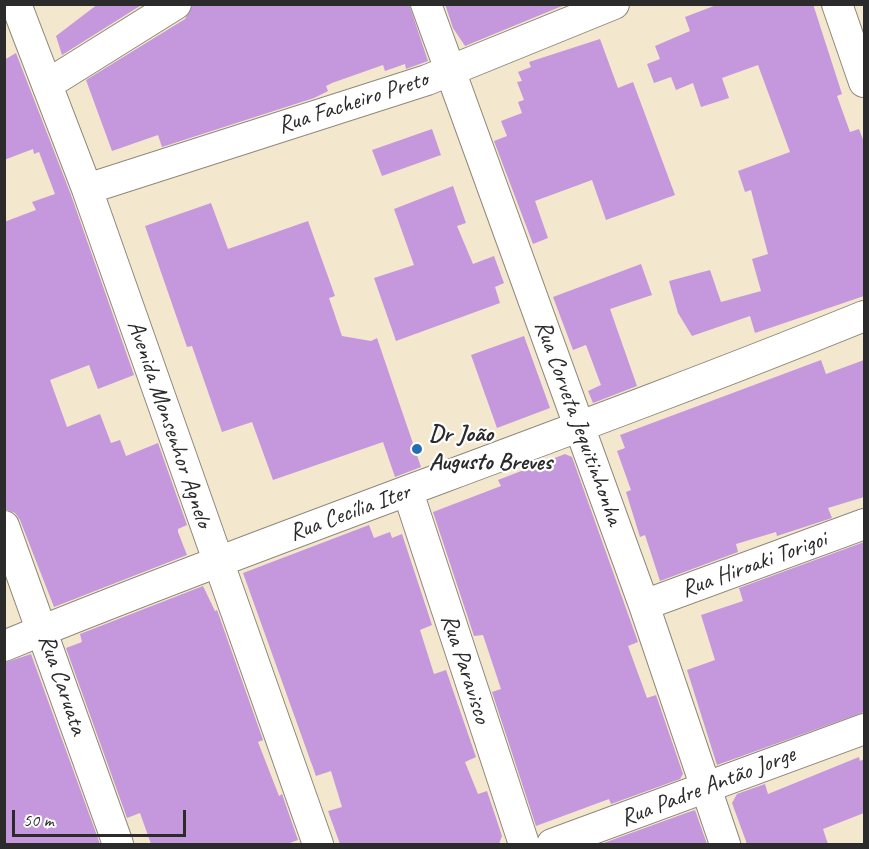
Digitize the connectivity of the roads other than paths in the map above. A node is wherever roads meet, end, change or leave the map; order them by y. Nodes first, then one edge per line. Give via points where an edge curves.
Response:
1 (176, 4) edge
2 (426, 4) edge
3 (614, 4) edge
4 (837, 4) edge
5 (21, 13) edge
6 (449, 71) junction
7 (864, 82) edge
8 (48, 84) junction
9 (87, 189) junction
10 (864, 316) edge
11 (581, 428) junction
12 (408, 492) junction
13 (864, 524) edge
14 (4, 526) edge
15 (216, 561) junction
16 (644, 605) junction
17 (43, 630) junction
18 (4, 646) edge
19 (864, 729) edge
20 (705, 788) junction
21 (118, 844) edge
22 (318, 844) edge
23 (524, 844) edge
24 (552, 844) edge
25 (725, 844) edge

1 - 8 street
2 - 6 street, Rua Corveta Jequitinhonha
3 - 6 street, Rua Facheiro Preto
4 - 7 street
5 - 8 street, Avenida Monsenhor Agnelo
6 - 9 street, Rua Facheiro Preto
6 - 11 street, Rua Corveta Jequitinhonha
8 - 9 street, Avenida Monsenhor Agnelo
9 - 15 street, Avenida Monsenhor Agnelo
10 - 11 street, Rua Cecília Iter
11 - 12 street, Rua Cecília Iter
11 - 16 street, Rua Corveta Jequitinhonha
12 - 15 street, Rua Cecília Iter
12 - 23 street, Rua Paravisco
13 - 16 street, Rua Hiroaki Torigoi
14 - 17 street, Rua Caruata
15 - 17 street, Rua Cecília Iter
15 - 22 street, Avenida Monsenhor Agnelo
16 - 20 street, Rua Corveta Jequitinhonha
17 - 18 street, Rua Cecília Iter
17 - 21 street, Rua Caruata
19 - 20 street, Rua Padre Antão Jorge
20 - 24 street, Rua Padre Antão Jorge
20 - 25 street, Rua Corveta Jequitinhonha

